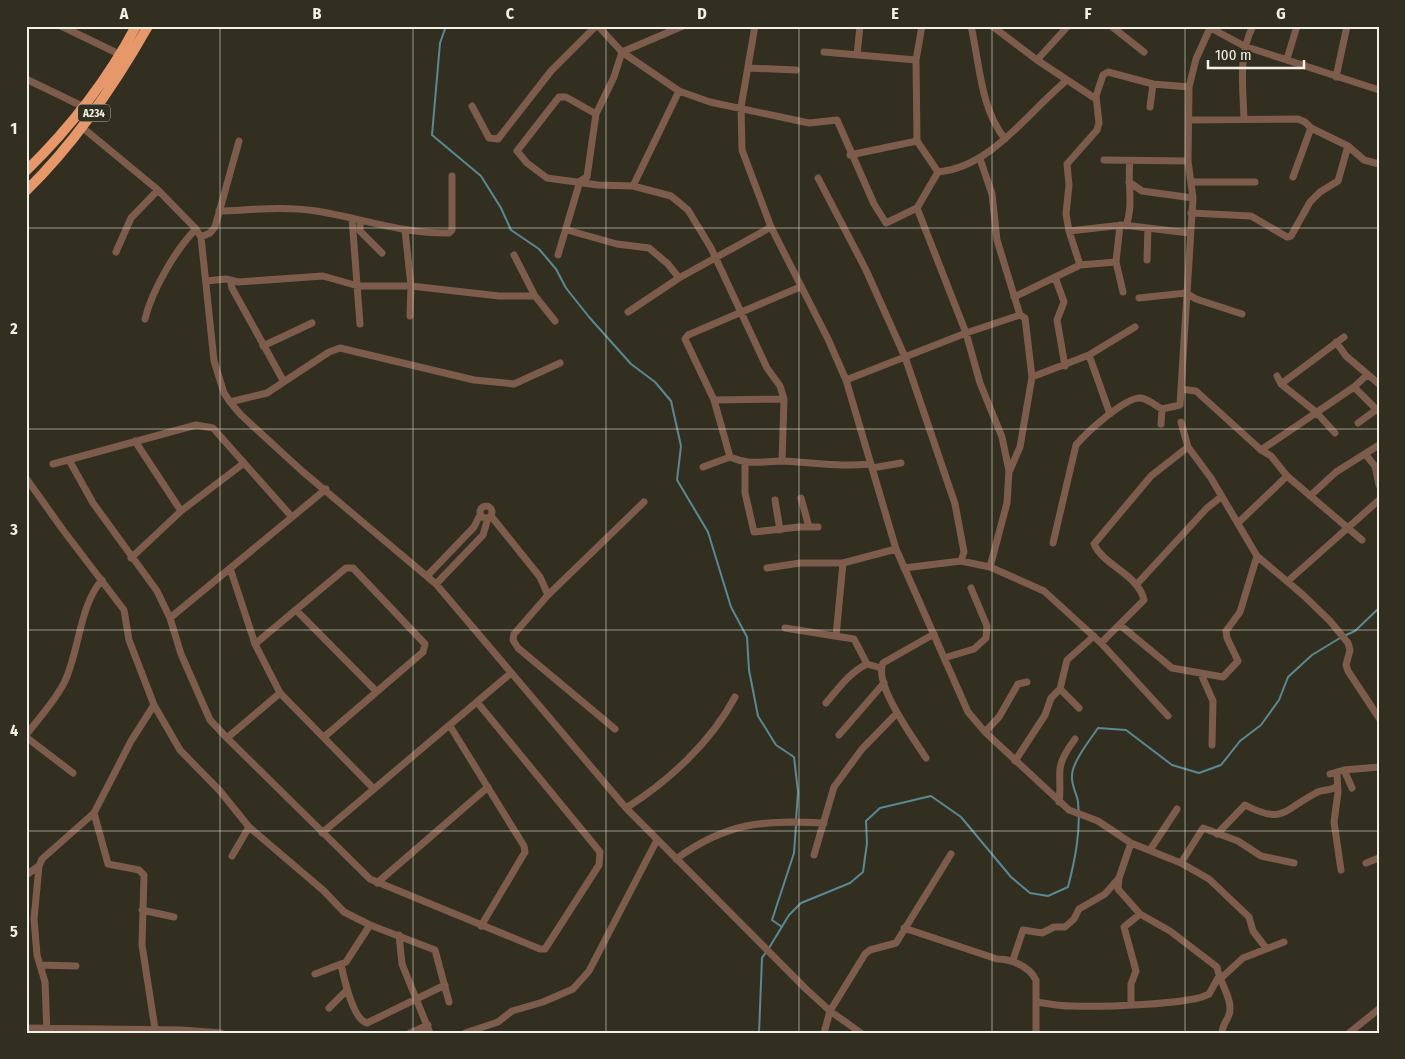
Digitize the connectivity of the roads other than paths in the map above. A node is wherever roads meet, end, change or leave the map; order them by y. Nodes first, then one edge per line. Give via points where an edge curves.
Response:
1 (60, 26) edge
2 (136, 26) edge
3 (148, 26) edge
4 (597, 26) edge
5 (682, 26) edge
6 (755, 26) edge
7 (860, 26) edge
8 (922, 26) edge
9 (971, 26) edge
10 (993, 26) edge
11 (1068, 26) edge
12 (1111, 26) edge
13 (1253, 26) edge
14 (1297, 26) edge
15 (1347, 26) edge
16 (1208, 27) edge
17 (1244, 46) junction
18 (622, 52) junction
19 (824, 52) dead end
20 (1144, 52) dead end
21 (119, 54) junction
22 (857, 55) junction
23 (916, 60) junction
24 (1037, 60) junction
25 (1287, 60) junction
26 (748, 68) junction
27 (796, 70) dead end
28 (1336, 77) junction
29 (26, 79) edge
30 (1067, 80) junction
31 (1153, 84) junction
32 (1189, 87) junction
33 (679, 90) junction
34 (1379, 90) edge
35 (1096, 96) junction
36 (472, 106) dead end
37 (84, 107) junction
38 (741, 107) junction
39 (1150, 107) dead end
40 (596, 114) junction
41 (1244, 119) junction
42 (1189, 120) junction
43 (83, 128) junction
44 (1311, 128) junction
45 (1005, 139) junction
46 (239, 140) dead end
47 (918, 141) junction
48 (1348, 146) junction
49 (850, 155) junction
50 (980, 159) junction
51 (1104, 160) dead end
52 (1130, 161) junction
53 (1188, 161) junction
54 (1379, 164) edge
55 (26, 171) edge
56 (938, 172) junction
57 (452, 176) dead end
58 (1293, 176) dead end
59 (818, 178) dead end
60 (580, 182) junction
61 (1193, 182) junction
62 (1255, 182) dead end
63 (633, 186) junction
64 (158, 190) junction
65 (1133, 190) junction
66 (26, 191) edge
67 (1193, 198) junction
68 (917, 208) junction
69 (219, 211) junction
70 (1191, 214) junction
71 (356, 219) junction
72 (1123, 226) junction
73 (771, 227) junction
74 (1148, 228) junction
75 (196, 229) junction
76 (405, 230) junction
77 (567, 230) junction
78 (1069, 231) junction
79 (1189, 233) junction
80 (200, 237) junction
81 (116, 252) dead end
82 (382, 253) dead end
83 (514, 255) dead end
84 (558, 255) dead end
85 (714, 259) junction
86 (1147, 260) dead end
87 (1116, 262) junction
88 (1080, 265) junction
89 (1055, 277) junction
90 (678, 278) junction
91 (230, 280) junction
92 (206, 281) junction
93 (358, 286) junction
94 (411, 286) junction
95 (800, 286) junction
96 (1123, 292) dead end
97 (1186, 293) junction
98 (535, 296) junction
99 (1014, 297) junction
100 (1140, 298) dead end
101 (628, 312) dead end
102 (741, 313) junction
103 (1020, 314) junction
104 (1242, 314) dead end
105 (410, 316) dead end
106 (145, 319) dead end
107 (555, 321) dead end
108 (312, 323) dead end
109 (360, 324) dead end
110 (1135, 327) dead end
111 (966, 332) junction
112 (1344, 337) dead end
113 (1336, 342) junction
114 (263, 346) junction
115 (1088, 355) junction
116 (905, 356) junction
117 (560, 363) dead end
118 (1064, 366) junction
119 (1367, 375) junction
120 (1277, 376) dead end
121 (1032, 377) junction
122 (846, 380) junction
123 (284, 382) junction
124 (1281, 384) junction
125 (1379, 384) edge
126 (1354, 387) junction
127 (1181, 389) junction
128 (784, 399) junction
129 (714, 400) junction
130 (230, 402) junction
131 (1162, 409) junction
132 (1377, 411) edge
133 (1316, 412) junction
134 (1110, 414) junction
135 (1181, 422) dead end
136 (1358, 422) dead end
137 (1161, 424) dead end
138 (1335, 433) dead end
139 (135, 440) junction
140 (1379, 445) edge
141 (1188, 447) junction
142 (1261, 450) junction
143 (1365, 454) junction
144 (730, 457) junction
145 (69, 460) junction
146 (782, 461) junction
147 (244, 463) junction
148 (745, 463) junction
149 (900, 463) dead end
150 (53, 464) dead end
151 (871, 466) junction
152 (703, 467) dead end
153 (1010, 471) junction
154 (1287, 476) junction
155 (26, 478) edge
156 (1379, 485) edge
157 (326, 490) junction
158 (1310, 496) junction
159 (1222, 497) junction
160 (801, 498) dead end
161 (775, 500) dead end
162 (1379, 500) edge
163 (644, 502) dead end
164 (181, 511) junction
165 (480, 515) junction
166 (292, 517) junction
167 (490, 517) junction
168 (1238, 523) junction
169 (808, 527) junction
170 (818, 527) dead end
171 (1349, 528) junction
172 (780, 530) junction
173 (1362, 540) dead end
174 (1053, 543) dead end
175 (896, 549) junction
176 (1257, 556) junction
177 (131, 558) junction
178 (961, 561) junction
179 (843, 563) junction
180 (990, 567) junction
181 (230, 568) junction
182 (767, 568) dead end
183 (904, 568) junction
184 (427, 576) junction
185 (102, 580) junction
186 (1288, 580) junction
187 (436, 584) junction
188 (1137, 584) junction
189 (971, 588) dead end
190 (548, 595) junction
191 (296, 610) junction
192 (170, 618) junction
193 (1120, 625) junction
194 (785, 628) dead end
195 (934, 634) junction
196 (836, 636) junction
197 (1094, 636) junction
198 (1101, 643) junction
199 (255, 644) junction
200 (944, 658) junction
201 (867, 664) junction
202 (881, 668) junction
203 (511, 674) junction
204 (1201, 674) junction
205 (1027, 682) dead end
206 (884, 683) junction
207 (1060, 689) junction
208 (376, 691) junction
209 (280, 692) junction
210 (735, 697) dead end
211 (477, 702) junction
212 (826, 703) dead end
213 (154, 705) junction
214 (1079, 708) dead end
215 (897, 713) junction
216 (1168, 716) dead end
217 (1379, 718) edge
218 (450, 726) junction
219 (615, 729) dead end
220 (985, 732) junction
221 (838, 735) dead end
222 (26, 736) edge
223 (227, 738) junction
224 (324, 738) junction
225 (1074, 739) dead end
226 (1212, 745) dead end
227 (926, 758) dead end
228 (1015, 761) junction
229 (1379, 767) edge
230 (1344, 770) junction
231 (73, 773) dead end
232 (1338, 786) junction
233 (488, 787) junction
234 (1352, 788) dead end
235 (374, 789) junction
236 (1059, 802) junction
237 (626, 808) junction
238 (1177, 809) dead end
239 (94, 814) junction
240 (824, 823) junction
241 (249, 827) junction
242 (322, 833) junction
243 (1217, 834) junction
244 (657, 840) junction
245 (1131, 843) junction
246 (1150, 850) junction
247 (950, 854) dead end
248 (814, 855) dead end
249 (232, 856) dead end
250 (1379, 858) edge
251 (676, 859) junction
252 (1181, 863) junction
253 (1366, 863) dead end
254 (1294, 864) dead end
255 (39, 866) junction
256 (1341, 870) dead end
257 (26, 875) edge
258 (1119, 878) junction
259 (377, 883) junction
260 (142, 910) junction
261 (1140, 914) junction
262 (174, 917) dead end
263 (370, 925) junction
264 (481, 926) junction
265 (904, 928) junction
266 (399, 935) junction
267 (1284, 942) dead end
268 (1266, 948) junction
269 (1013, 960) junction
270 (41, 965) junction
271 (341, 965) junction
272 (76, 966) dead end
273 (315, 974) dead end
274 (1218, 982) junction
275 (445, 984) junction
276 (347, 990) junction
277 (415, 999) junction
278 (449, 1002) dead end
279 (1037, 1002) junction
280 (1131, 1004) junction
281 (329, 1008) dead end
282 (1379, 1009) edge
283 (830, 1011) junction
284 (26, 1028) edge
285 (429, 1029) edge
286 (47, 1031) edge
287 (111, 1031) edge
288 (154, 1031) edge
289 (217, 1032) edge
290 (410, 1033) edge
291 (465, 1033) edge
292 (824, 1033) edge
293 (861, 1033) edge
294 (1036, 1033) edge
295 (1222, 1033) edge
296 (1349, 1033) edge

1 - 21 street
2 - 21 highway, A234
3 - 43 highway, A234 via 120,75
4 - 18 street
4 - 36 street via 551,71 498,139 489,138
5 - 18 street
6 - 26 street
7 - 22 street
8 - 23 street
9 - 45 street via 985,102 993,124
10 - 24 street
11 - 24 street
12 - 20 street
13 - 17 street
14 - 25 street
15 - 28 street
16 - 17 street
16 - 32 street
17 - 25 street
17 - 41 street
18 - 33 street
18 - 40 street
19 - 22 street
21 - 37 highway, A234
22 - 23 street
23 - 47 street
24 - 30 street
25 - 28 street
26 - 27 street
26 - 38 street
28 - 34 street
29 - 37 street
30 - 35 street
30 - 45 street via 1044,98
31 - 32 street
31 - 35 street via 1108,72 1103,75
31 - 39 street
32 - 42 street
33 - 38 street via 710,102
33 - 63 street
35 - 78 street via 1099,123 1067,164
37 - 55 highway, A234 via 54,144
38 - 49 street via 809,123 837,120
38 - 73 street via 742,150
40 - 60 street via 587,177
40 - 60 street via 566,97 560,97 517,149 527,163 547,178
41 - 42 street
41 - 44 street via 1298,119
42 - 53 street
43 - 64 street
43 - 66 highway, A234
44 - 48 street
44 - 58 street
45 - 50 street
46 - 69 street
47 - 49 street
47 - 56 street
48 - 54 street via 1364,160
48 - 70 street via 1338,181 1310,202 1291,236 1251,216
49 - 68 street via 886,223
50 - 56 street via 951,171
50 - 99 street via 992,194 997,240
51 - 52 street
52 - 53 street
52 - 65 street via 1129,182
53 - 61 street
56 - 68 street
57 - 76 street via 452,230 449,233
59 - 116 street via 866,270
60 - 63 street
60 - 77 street
61 - 62 street
61 - 67 street
63 - 85 street via 671,196 688,210 711,248
64 - 75 street
64 - 81 street via 131,218
65 - 67 street
65 - 72 street via 1130,215
67 - 70 street
68 - 111 street
69 - 71 street via 288,208
69 - 80 street via 215,227
70 - 79 street
71 - 76 street
71 - 82 street via 360,231
71 - 93 street
72 - 74 street
72 - 78 street
72 - 87 street
73 - 85 street
73 - 95 street
74 - 79 street
74 - 86 street
75 - 80 street
75 - 106 street via 169,266
76 - 94 street
77 - 84 street
77 - 90 street via 617,244 649,248 668,264
78 - 88 street
79 - 97 street
80 - 92 street
83 - 98 street
85 - 90 street
85 - 102 street
87 - 88 street
87 - 96 street
88 - 89 street
89 - 99 street
89 - 118 street via 1064,302 1057,320
90 - 101 street
91 - 92 street
91 - 93 street via 323,276
91 - 114 street
92 - 130 street via 214,361
93 - 94 street
93 - 109 street
94 - 98 street via 498,296
94 - 105 street
95 - 102 street
95 - 122 street
97 - 100 street
97 - 104 street
97 - 127 street
98 - 107 street
99 - 103 street
102 - 128 street
102 - 129 street via 685,339
103 - 111 street
103 - 121 street via 1025,318
108 - 114 street
110 - 115 street
111 - 116 street
111 - 153 street via 980,383 1002,437
112 - 113 street
113 - 119 street
113 - 124 street
114 - 123 street
115 - 118 street
115 - 134 street
116 - 122 street
116 - 178 street via 955,504 964,552
117 - 123 street via 514,384 474,380 340,348
118 - 121 street
119 - 125 street
119 - 126 street
120 - 124 street
121 - 153 street via 1020,447
122 - 151 street
123 - 130 street via 267,393
124 - 133 street
126 - 132 street
126 - 133 street
127 - 131 street via 1179,406
127 - 142 street via 1196,391
128 - 129 street
128 - 146 street
129 - 144 street
130 - 157 street
131 - 134 street via 1140,398
131 - 137 street
132 - 136 street
133 - 138 street
133 - 142 street
134 - 174 street via 1076,445
135 - 141 street
139 - 145 street
139 - 147 street via 196,425 204,426 213,428
139 - 164 street
140 - 143 street
141 - 159 street
141 - 188 street via 1151,476 1094,544
142 - 154 street via 1271,456
143 - 156 street via 1375,466
143 - 158 street via 1336,472
144 - 148 street
144 - 152 street
145 - 150 street
145 - 177 street via 93,503
146 - 148 street
146 - 151 street
147 - 164 street
147 - 166 street
148 - 172 street via 745,493 754,532
149 - 151 street
151 - 175 street
153 - 180 street via 1008,503
154 - 158 street
154 - 168 street
155 - 185 street
157 - 166 street
157 - 184 street
158 - 171 street
159 - 168 street
159 - 188 street via 1206,508
160 - 169 street
161 - 172 street
162 - 171 street
163 - 190 street
164 - 177 street
165 - 167 street
165 - 167 street via 481,508 487,506 492,510
165 - 184 street via 474,527
166 - 181 street
167 - 187 street via 483,535
167 - 190 street via 540,577
168 - 176 street
169 - 170 street
169 - 172 street
171 - 173 street
171 - 186 street
175 - 179 street
175 - 183 street
176 - 186 street
176 - 204 street via 1240,612 1226,632 1238,661 1223,677
177 - 192 street via 157,590
178 - 180 street
178 - 183 street
179 - 182 street via 800,563
179 - 196 street
180 - 197 street via 1044,591
181 - 192 street
181 - 199 street
183 - 195 street
184 - 187 street
185 - 213 street via 124,610 129,640
185 - 222 street via 92,594 65,682
186 - 217 street via 1348,643 1348,671
187 - 203 street
188 - 193 street via 1143,603
189 - 200 street via 987,626 986,638 974,648
190 - 219 street via 514,634 513,640 518,648
191 - 199 street
191 - 208 street
191 - 208 street via 346,568 353,568 425,644 423,652
192 - 223 street via 180,654 210,720
193 - 198 street
193 - 204 street via 1172,668
194 - 196 street
195 - 200 street
195 - 202 street via 883,663
196 - 201 street via 854,639
197 - 198 street
197 - 207 street via 1067,660
198 - 216 street
199 - 209 street
200 - 220 street via 968,712
201 - 202 street
201 - 212 street via 846,679
202 - 206 street
203 - 211 street
203 - 237 street
204 - 226 street via 1213,701
205 - 220 street via 1018,684 999,717
206 - 215 street
206 - 221 street
207 - 214 street
207 - 228 street via 1051,698 1045,715
208 - 224 street
209 - 223 street
209 - 224 street
210 - 237 street via 702,744 648,794
211 - 218 street
211 - 264 street via 596,845 601,858 545,949 540,950
213 - 239 street via 131,741
213 - 241 street via 180,750
215 - 227 street
215 - 240 street via 862,749 834,787
218 - 233 street
218 - 235 street
220 - 228 street
222 - 231 street
223 - 242 street
224 - 235 street
225 - 236 street via 1060,768 1062,788
228 - 236 street
229 - 230 street
230 - 232 street via 1334,774
230 - 234 street
232 - 243 street via 1316,793 1282,814 1260,813 1245,805
232 - 256 street via 1334,822
233 - 259 street
233 - 264 street via 525,852
235 - 242 street
236 - 245 street via 1069,810 1098,821
237 - 244 street
238 - 246 street
239 - 255 street via 42,859
239 - 260 street via 108,864 142,872
240 - 248 street
240 - 251 street via 772,821 715,835
241 - 249 street
241 - 263 street via 344,912
242 - 259 street
243 - 252 street via 1203,828
243 - 254 street via 1238,841 1261,856
244 - 251 street
244 - 291 street via 594,964 573,989 512,1011 498,1022
245 - 246 street
245 - 258 street
246 - 252 street
247 - 265 street
250 - 253 street
251 - 283 street
252 - 268 street via 1209,879 1249,917 1253,931
255 - 257 street
255 - 270 street via 34,920
258 - 261 street via 1118,889
258 - 269 street via 1104,894 1079,909 1065,926 1042,933 1023,930
259 - 264 street
260 - 262 street
260 - 288 street via 144,966
261 - 274 street via 1210,960 1217,967
261 - 280 street via 1124,927 1136,971 1131,984
263 - 266 street
263 - 271 street
265 - 269 street via 997,959
265 - 283 street via 896,943 865,954
266 - 275 street via 436,950
266 - 277 street via 402,964
267 - 268 street
268 - 274 street via 1243,958
269 - 279 street via 1035,976
270 - 272 street
270 - 286 street
271 - 273 street
271 - 276 street
274 - 280 street via 1209,994 1200,998
274 - 295 street via 1224,990 1230,1014
275 - 277 street
275 - 278 street
276 - 277 street via 360,1020 367,1023
276 - 281 street
277 - 285 street
279 - 280 street via 1070,1006
279 - 294 street
282 - 296 street
283 - 292 street
283 - 293 street
284 - 286 street
285 - 290 street
286 - 287 street
287 - 288 street
288 - 289 street

